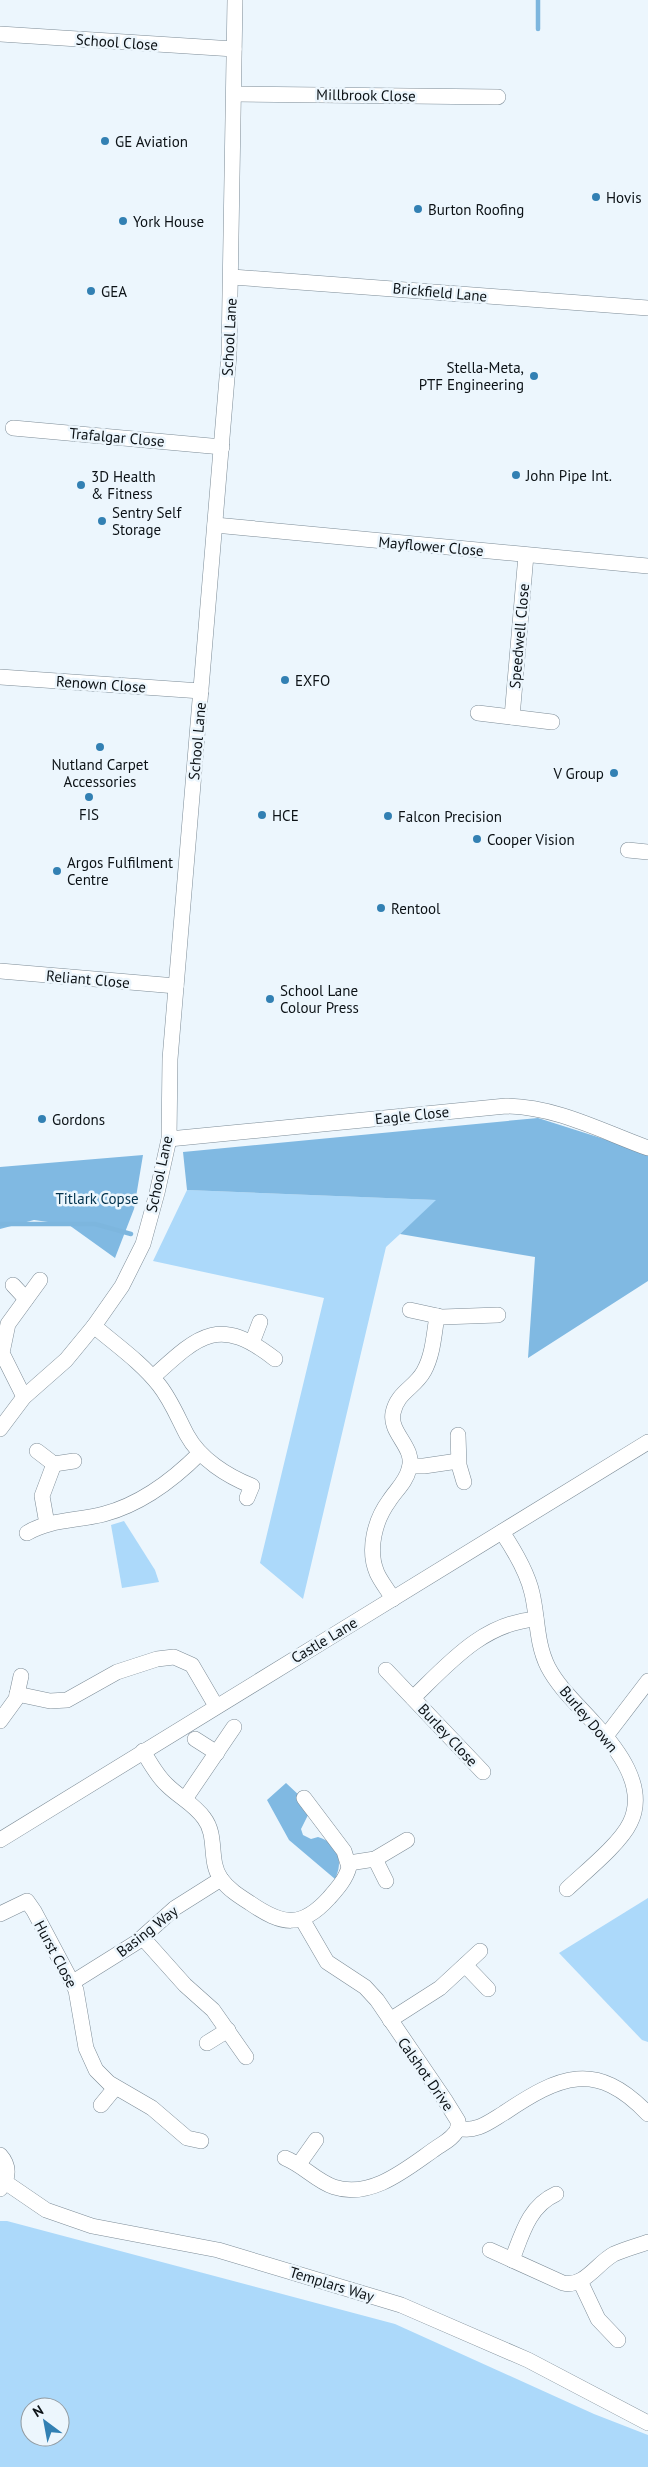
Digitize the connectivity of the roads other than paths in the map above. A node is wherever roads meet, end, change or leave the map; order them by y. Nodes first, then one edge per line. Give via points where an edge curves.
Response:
1 (235, 0) edge
2 (0, 34) edge
3 (234, 50) junction
4 (234, 94) junction
5 (498, 97) dead end
6 (232, 278) junction
7 (648, 308) edge
8 (13, 428) dead end
9 (222, 447) junction
10 (215, 525) junction
11 (526, 555) junction
12 (648, 566) edge
13 (0, 677) edge
14 (201, 691) junction
15 (478, 713) dead end
16 (512, 717) junction
17 (552, 722) dead end
18 (628, 850) dead end
19 (648, 852) edge
20 (0, 971) edge
21 (176, 986) junction
22 (169, 1139) junction
23 (648, 1148) edge
24 (40, 1280) dead end
25 (13, 1285) dead end
26 (26, 1299) junction
27 (410, 1310) dead end
28 (498, 1315) dead end
29 (437, 1316) junction
30 (260, 1322) dead end
31 (94, 1326) junction
32 (252, 1342) junction
33 (276, 1359) dead end
34 (153, 1377) junction
35 (24, 1397) junction
36 (0, 1428) edge
37 (458, 1435) dead end
38 (648, 1442) edge
39 (37, 1450) dead end
40 (200, 1453) junction
41 (74, 1461) dead end
42 (458, 1461) junction
43 (54, 1464) junction
44 (410, 1466) junction
45 (464, 1482) dead end
46 (247, 1498) dead end
47 (47, 1524) junction
48 (502, 1532) junction
49 (27, 1533) dead end
50 (393, 1599) junction
51 (536, 1620) junction
52 (386, 1670) dead end
53 (21, 1676) dead end
54 (648, 1681) edge
55 (17, 1694) junction
56 (413, 1698) junction
57 (216, 1706) junction
58 (0, 1721) edge
59 (234, 1728) dead end
60 (606, 1736) junction
61 (195, 1739) dead end
62 (143, 1751) junction
63 (217, 1753) junction
64 (483, 1772) dead end
65 (304, 1798) dead end
66 (185, 1799) junction
67 (0, 1840) edge
68 (407, 1840) dead end
69 (375, 1859) junction
70 (349, 1863) junction
71 (221, 1879) junction
72 (386, 1880) dead end
73 (567, 1889) dead end
74 (0, 1914) edge
75 (302, 1919) junction
76 (143, 1938) junction
77 (480, 1951) dead end
78 (465, 1965) junction
79 (73, 1982) junction
80 (488, 1989) dead end
81 (390, 2020) junction
82 (228, 2030) junction
83 (207, 2043) dead end
84 (246, 2056) dead end
85 (116, 2088) junction
86 (100, 2105) dead end
87 (648, 2114) edge
88 (458, 2128) junction
89 (316, 2140) dead end
90 (201, 2141) dead end
91 (0, 2156) edge
92 (2, 2186) edge
93 (556, 2194) dead end
94 (648, 2242) edge
95 (490, 2250) dead end
96 (512, 2260) junction
97 (580, 2281) junction
98 (618, 2340) dead end
99 (648, 2423) edge

1 - 3 street, School Lane
2 - 3 street, School Close
3 - 4 street, School Lane
4 - 5 street, Millbrook Close
4 - 6 street, School Lane
6 - 7 street, Brickfield Lane
6 - 9 street, School Lane
8 - 9 street, Trafalgar Close
9 - 10 street, School Lane
10 - 11 street, Mayflower Close
10 - 14 street, School Lane
11 - 12 street, Mayflower Close
11 - 16 street, Speedwell Close
13 - 14 street, Renown Close
14 - 21 street, School Lane
15 - 16 street
16 - 17 street
18 - 19 street
20 - 21 street, Reliant Close
21 - 22 street, School Lane
22 - 23 street, Eagle Close via 506,1106 548,1111 592,1124
22 - 31 street, School Lane via 143,1244 122,1286
24 - 26 street
25 - 26 street
26 - 35 street via 8,1324 2,1353
27 - 29 street
28 - 29 street
29 - 44 street via 424,1372 398,1399 392,1414 393,1426 403,1440
30 - 32 street
31 - 34 street
31 - 35 street, School Lane via 66,1360
32 - 33 street
32 - 34 street via 219,1334 205,1336 192,1342
34 - 40 street
35 - 36 street, School Lane
37 - 42 street
38 - 48 street, Castle Lane
39 - 43 street
40 - 46 street via 252,1486
40 - 47 street via 170,1481 134,1503 104,1514
41 - 43 street
42 - 44 street
42 - 45 street
43 - 47 street via 42,1496
44 - 50 street via 378,1519 374,1539 376,1572
47 - 49 street
48 - 50 street, Castle Lane
48 - 51 street, Burley Down via 532,1590
50 - 57 street, Castle Lane
51 - 56 street, Burley Close via 516,1622 488,1632
51 - 60 street, Burley Down via 543,1655 552,1673
52 - 56 street, Burley Close
53 - 55 street
54 - 60 street
55 - 57 street via 50,1701 67,1700 116,1672 174,1657 192,1665
55 - 58 street via 12,1707
56 - 64 street, Burley Close
57 - 62 street, Castle Lane
59 - 63 street
60 - 73 street, Burley Down via 634,1782 636,1808 625,1831
61 - 63 street
62 - 66 street via 166,1784
62 - 67 street, Castle Lane
63 - 66 street
65 - 70 street via 344,1851
66 - 71 street via 209,1825 215,1866
68 - 69 street
69 - 70 street
69 - 72 street
70 - 75 street via 348,1871 335,1891 313,1913
71 - 75 street via 234,1892 269,1915 282,1920
71 - 76 street, Basing Way via 174,1908
74 - 79 street, Hurst Close via 27,1902
75 - 81 street, Calshot Drive via 327,1962 365,1987
76 - 79 street, Basing Way
76 - 82 street via 185,1985 213,2010
77 - 78 street, Calshot Drive
78 - 80 street
78 - 81 street, Calshot Drive via 440,1988
79 - 85 street, Hurst Close via 88,2054 102,2077
81 - 88 street, Calshot Drive via 445,2100 458,2121
82 - 83 street
82 - 84 street
85 - 86 street
85 - 90 street, Hurst Close via 152,2108 187,2138
87 - 88 street via 607,2084 581,2078 541,2088 481,2127
88 - 89 street via 450,2139 401,2172 367,2188 348,2190 324,2184 292,2161
91 - 92 street, Templars Way via 7,2169
92 - 99 street, Templars Way via 46,2210 92,2226 218,2250 401,2305 528,2360
93 - 96 street via 533,2211
94 - 97 street via 605,2259
95 - 96 street
96 - 97 street via 563,2283
97 - 98 street via 598,2318

